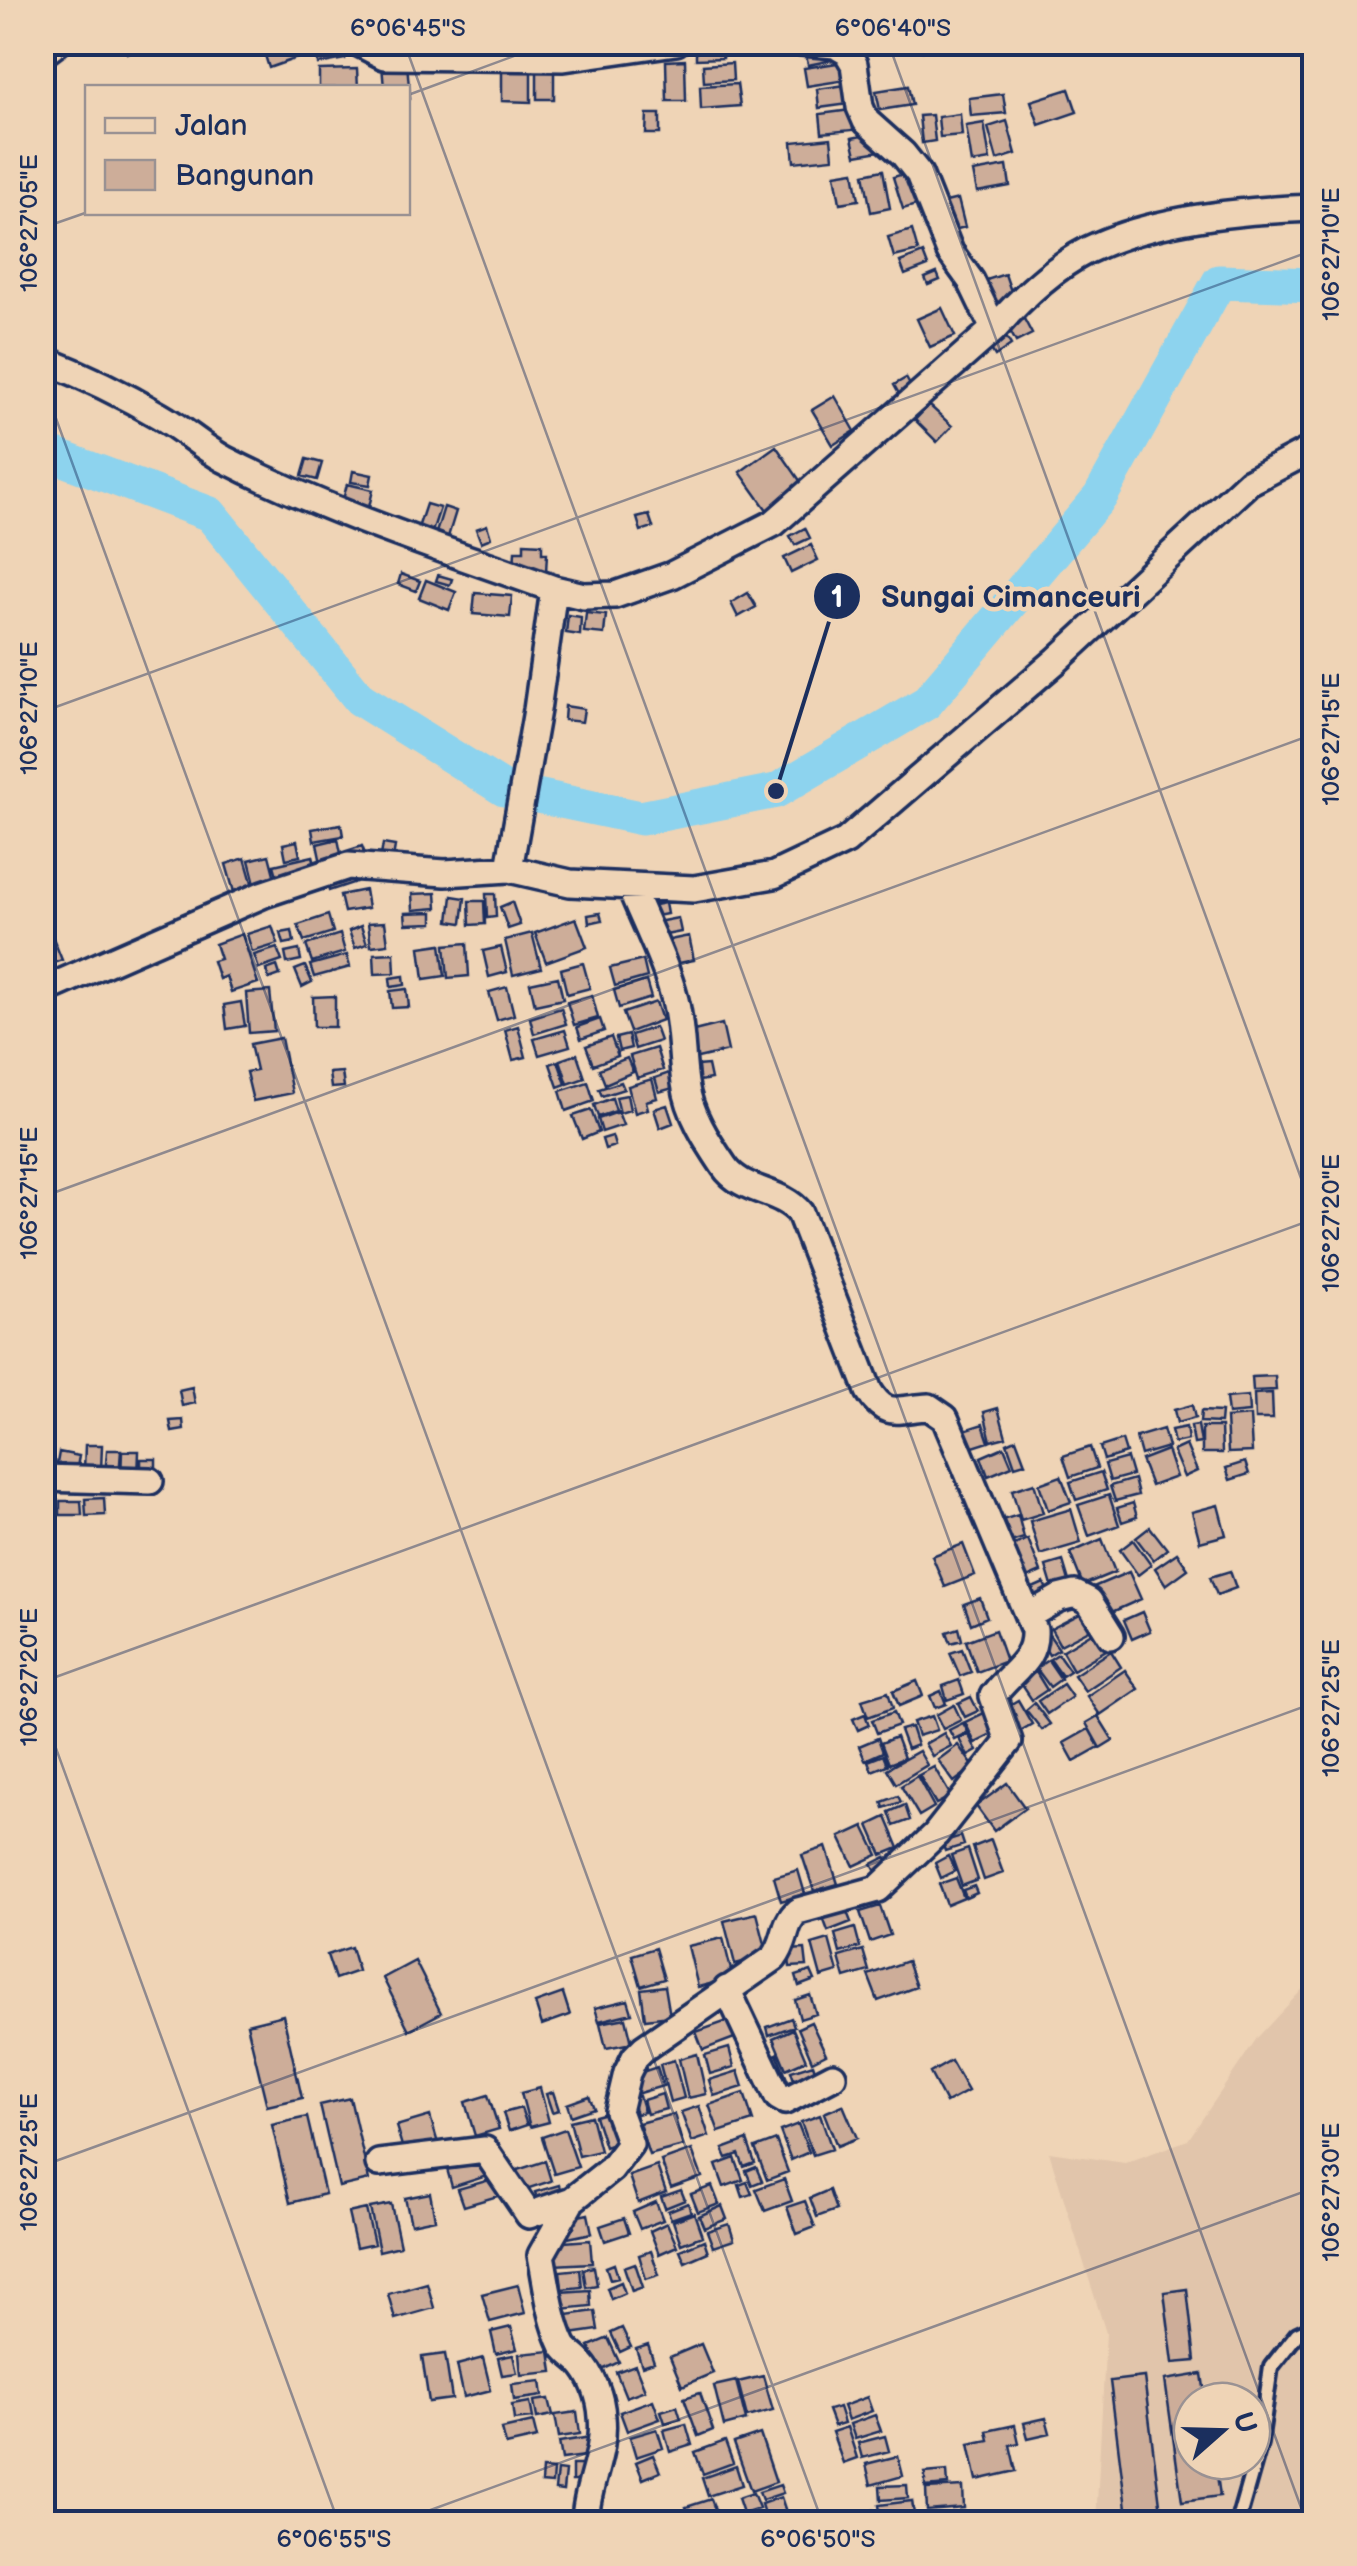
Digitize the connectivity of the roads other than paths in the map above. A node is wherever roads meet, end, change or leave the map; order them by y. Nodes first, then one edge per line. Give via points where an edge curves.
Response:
1 (58, 42) edge
2 (357, 42) edge
3 (676, 42) edge
4 (802, 42) edge
5 (481, 50) edge
6 (42, 54) edge
7 (1314, 208) edge
8 (994, 329) junction
9 (42, 359) edge
10 (1314, 448) edge
11 (554, 589) junction
12 (510, 860) junction
13 (630, 886) junction
14 (42, 991) edge
15 (42, 1478) edge
16 (150, 1481) dead end
17 (1028, 1616) junction
18 (1111, 1636) dead end
19 (728, 1989) junction
20 (833, 2076) dead end
21 (379, 2163) dead end
22 (572, 2200) junction
23 (1314, 2326) edge
24 (585, 2524) edge
25 (1236, 2524) edge

1 - 6 street
2 - 5 street via 384,56
3 - 5 street via 564,58
4 - 8 street via 835,44 847,52 866,121 919,174 950,252
7 - 8 street via 1243,210 1118,237 1047,276
8 - 11 street via 774,523 672,575 615,595
9 - 11 street via 162,417 220,457 275,483
10 - 13 street via 1248,482 1057,660 846,841 774,875 694,889
11 - 12 street
12 - 13 street via 570,884
12 - 14 street via 445,874 348,866 264,894
13 - 17 street via 675,998 685,1084 698,1125 742,1184 800,1212 876,1403 891,1411 929,1407 945,1418
15 - 16 street
17 - 18 street via 1075,1594 1089,1601
17 - 19 street via 1032,1654 993,1696 1009,1742 936,1834 878,1890 798,1911 774,1958
19 - 20 street via 778,2097 785,2101
19 - 22 street via 635,2058 618,2111 630,2144
21 - 22 street via 484,2150 528,2215
22 - 24 street via 540,2255 555,2324 565,2350 595,2384 603,2419
23 - 25 lane via 1297,2334 1271,2367 1260,2443

